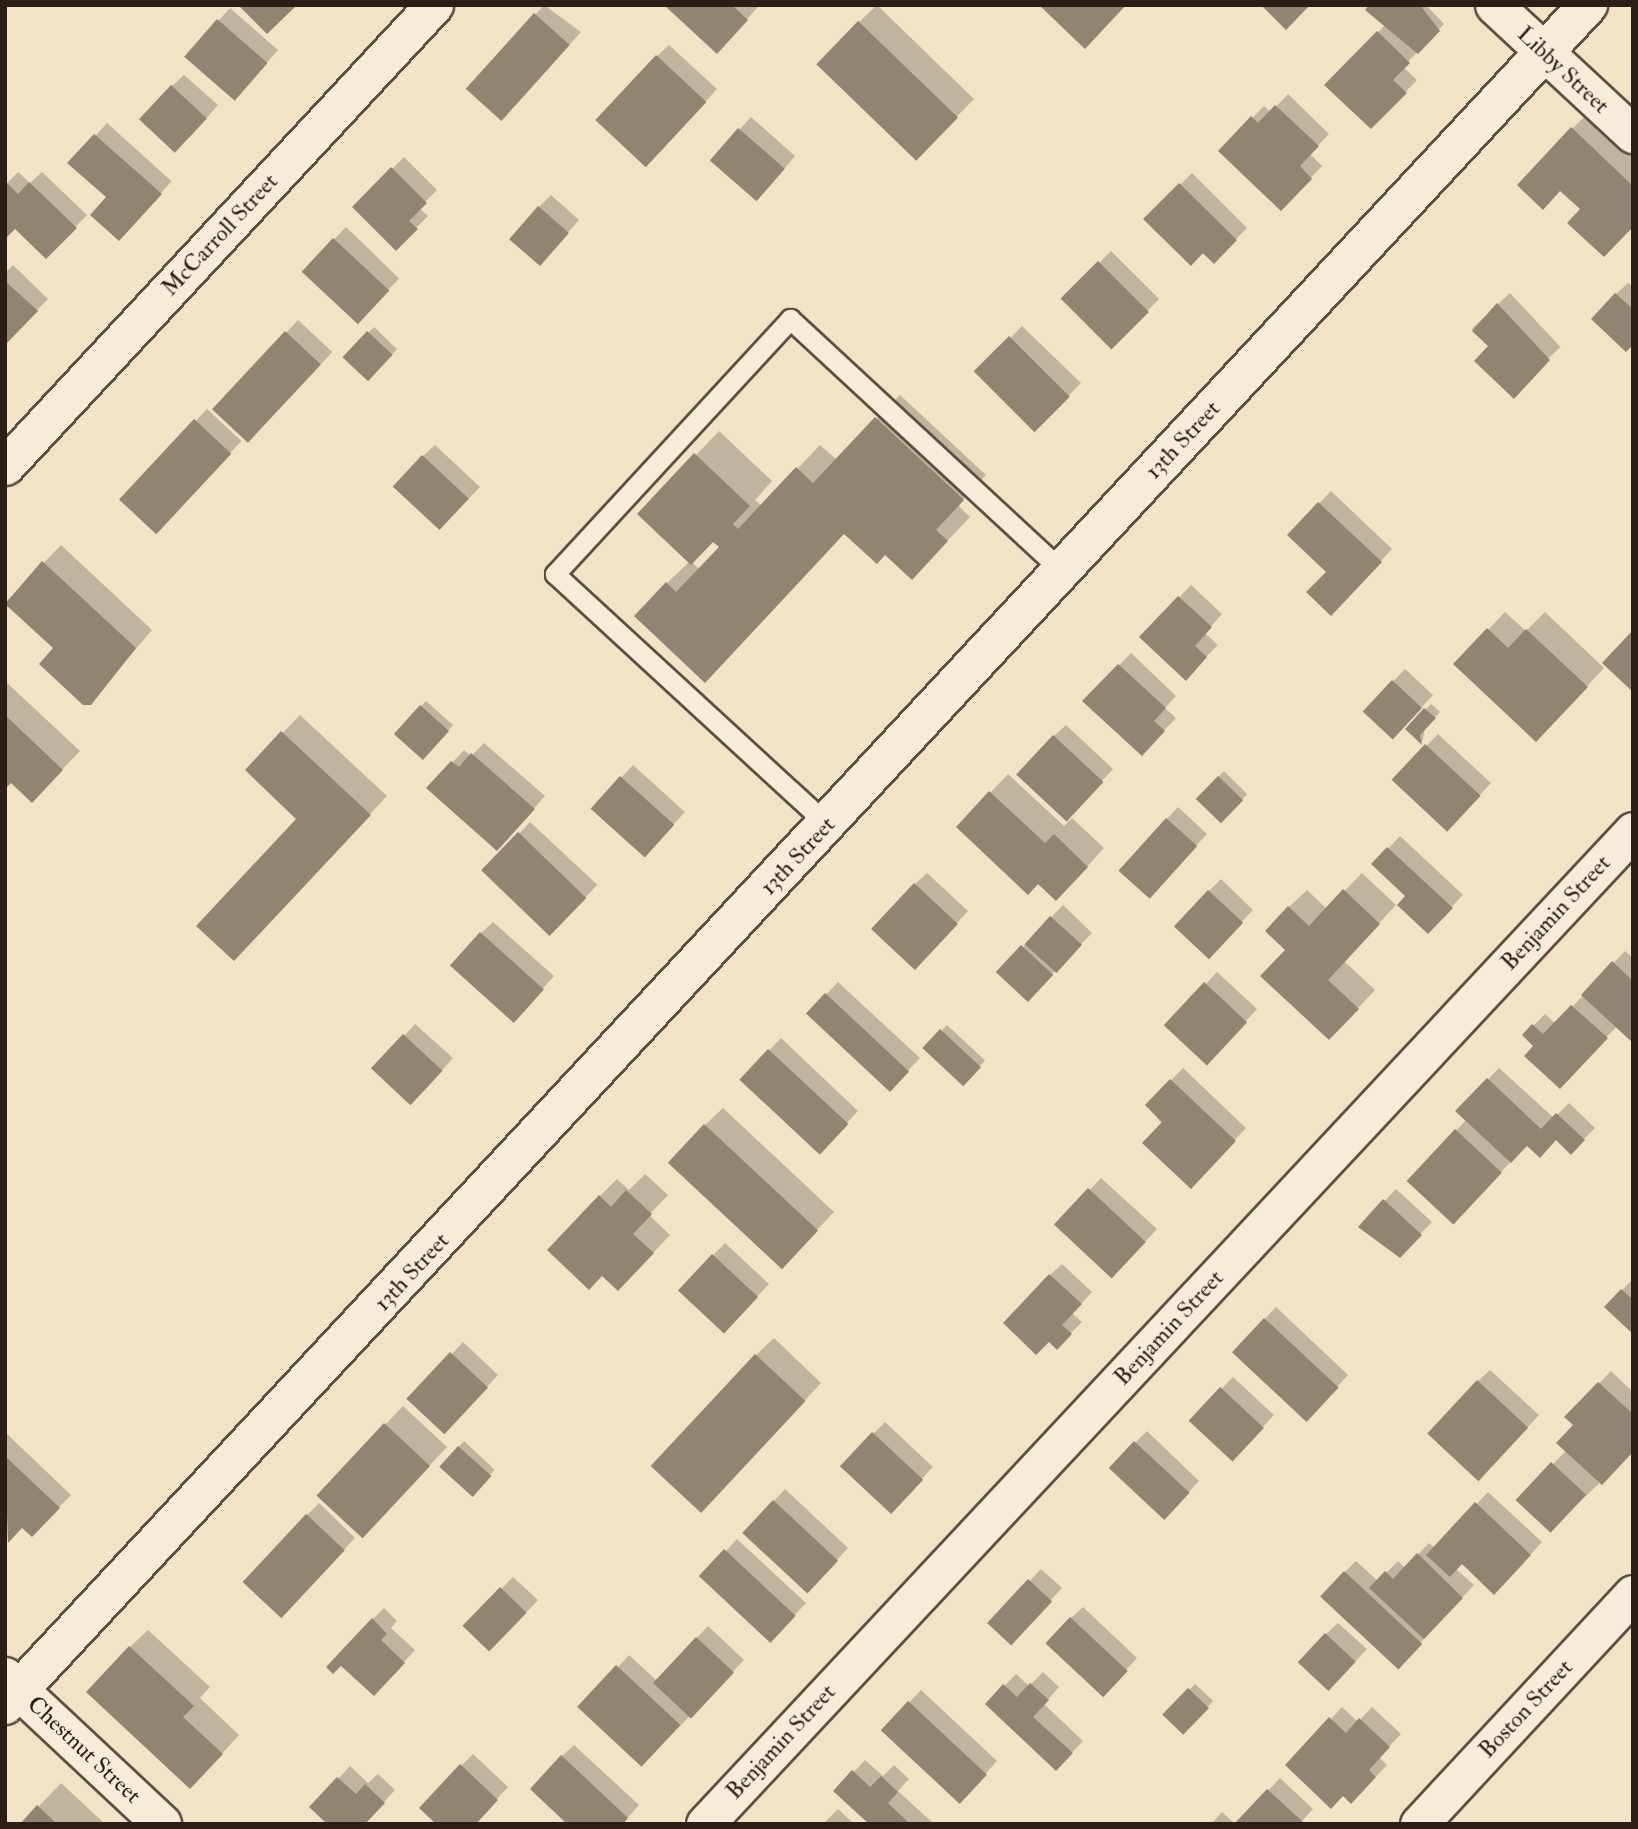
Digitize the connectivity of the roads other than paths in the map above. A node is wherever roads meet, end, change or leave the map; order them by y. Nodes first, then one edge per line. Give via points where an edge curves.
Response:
1 (434, 5) edge
2 (1494, 5) edge
3 (1588, 5) edge
4 (1545, 52) junction
5 (1633, 134) edge
6 (5, 466) edge
7 (1062, 571) junction
8 (828, 825) junction
9 (1633, 831) edge
10 (1633, 1594) edge
11 (10, 1691) edge
12 (162, 1824) edge
13 (705, 1824) edge
14 (1419, 1824) edge

1 - 6 street, McCarroll Street
2 - 4 street, Libby Street
3 - 4 main road, 13th Street
4 - 5 street, Libby Street
4 - 7 main road, 13th Street
7 - 8 main road, 13th Street
7 - 8 lane via 790,319 771,339 555,574
8 - 11 main road, 13th Street
9 - 13 street, Benjamin Street
10 - 14 street, Boston Street
11 - 12 main road, Chestnut Street

